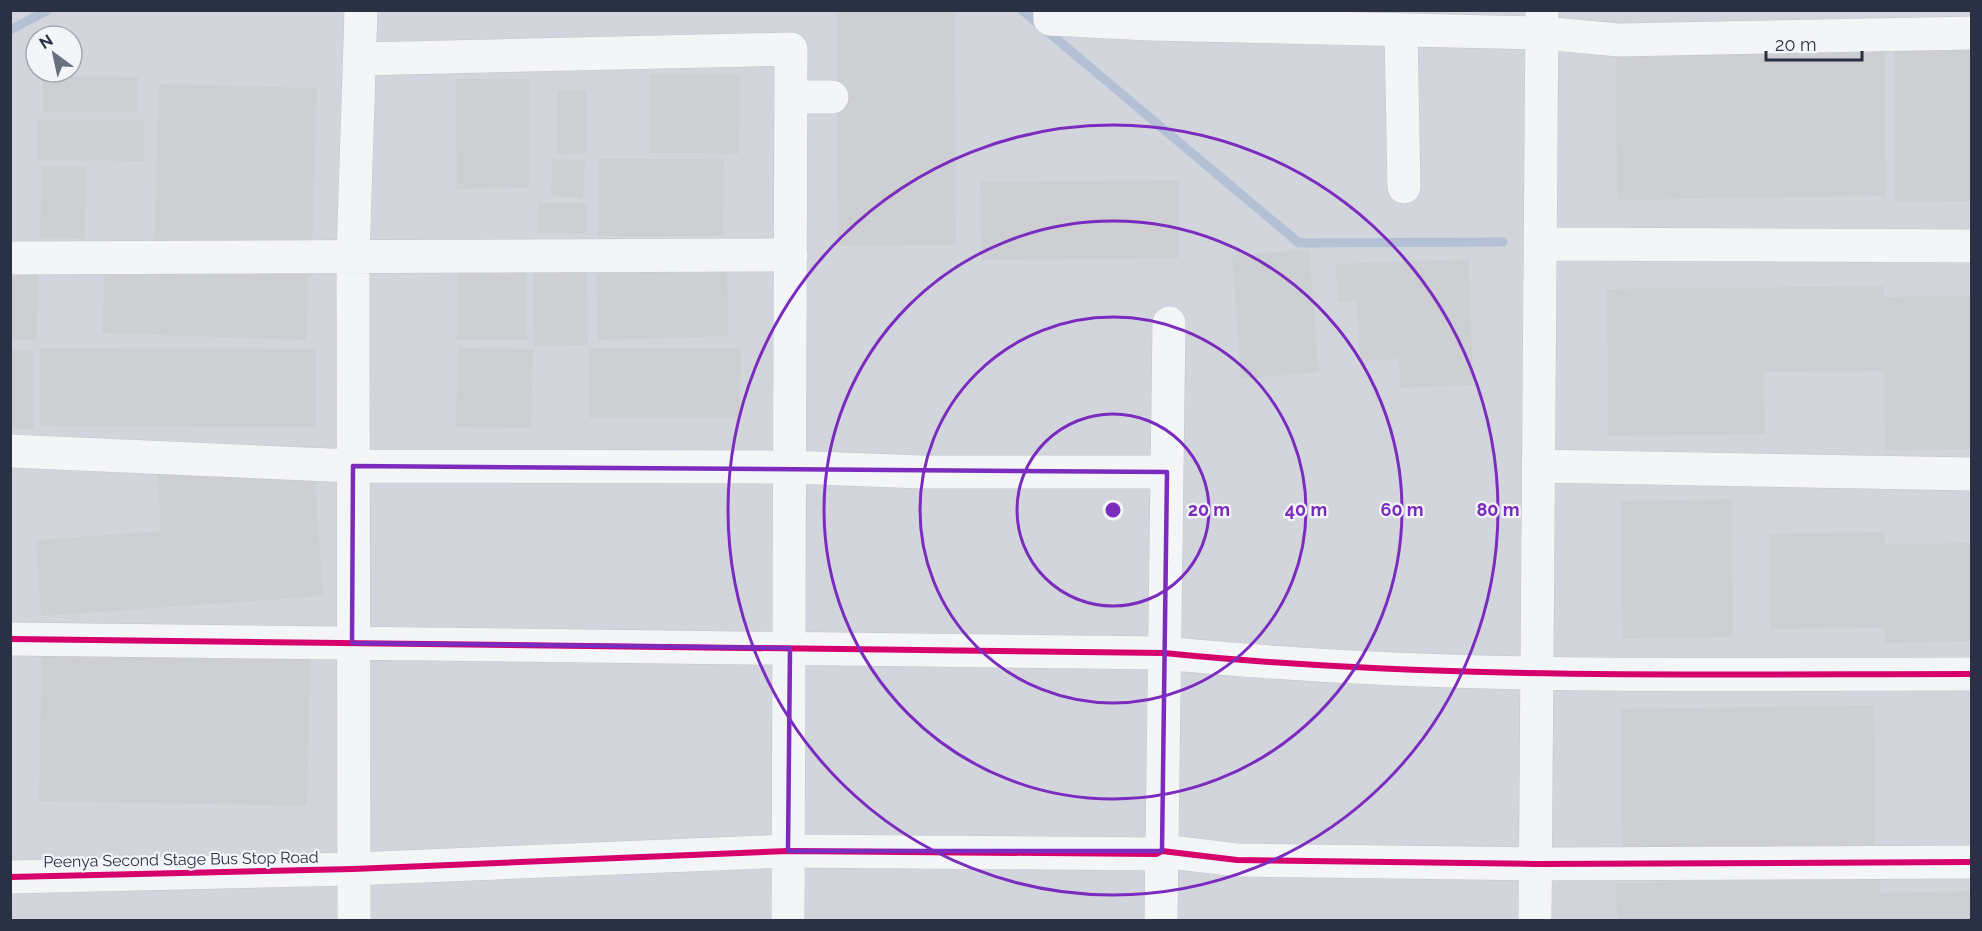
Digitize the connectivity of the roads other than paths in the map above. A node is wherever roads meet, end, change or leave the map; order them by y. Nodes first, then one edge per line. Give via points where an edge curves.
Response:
1 (361, 10) edge
2 (1050, 10) edge
3 (1542, 22) edge
4 (1401, 30) junction
5 (1971, 33) edge
6 (360, 59) junction
7 (791, 97) junction
8 (832, 97) dead end
9 (1404, 187) dead end
10 (1540, 244) junction
11 (1971, 246) edge
12 (791, 255) junction
13 (353, 257) junction
14 (10, 258) edge
15 (1169, 323) dead end
16 (10, 451) edge
17 (353, 466) junction
18 (1539, 466) junction
19 (791, 467) junction
20 (1167, 472) junction
21 (1971, 474) edge
22 (10, 639) edge
23 (352, 643) junction
24 (790, 648) junction
25 (1164, 653) junction
26 (1536, 673) junction
27 (1971, 674) edge
28 (1162, 851) junction
29 (788, 852) junction
30 (1971, 862) edge
31 (1536, 864) junction
32 (352, 869) junction
33 (10, 877) edge
34 (354, 921) edge
35 (788, 921) edge
36 (1161, 921) edge
37 (1535, 921) edge

1 - 6 street
2 - 4 street via 1050,19
3 - 4 street
3 - 5 street via 1619,40
3 - 10 street
4 - 9 street
6 - 7 street via 791,49
6 - 13 street
7 - 8 street
7 - 12 street
10 - 11 street
10 - 18 street
12 - 13 street
12 - 19 street
13 - 14 street
13 - 17 street
15 - 20 street
16 - 17 street
17 - 19 street
17 - 23 street
18 - 21 street
18 - 26 street
19 - 20 street via 921,472
19 - 24 street
20 - 25 street
22 - 23 street
23 - 24 street
23 - 32 street
24 - 25 street
24 - 29 street
25 - 26 street via 1249,661
25 - 28 street
26 - 27 street
26 - 31 street
28 - 29 street, Peenya Second Stage Bus Stop Road
28 - 31 street, Peenya Second Stage Bus Stop Road via 1237,860
28 - 36 street
29 - 32 street, Peenya Second Stage Bus Stop Road
29 - 35 street
30 - 31 street, Peenya Second Stage Bus Stop Road
31 - 37 street
32 - 33 street, Peenya Second Stage Bus Stop Road
32 - 34 street

